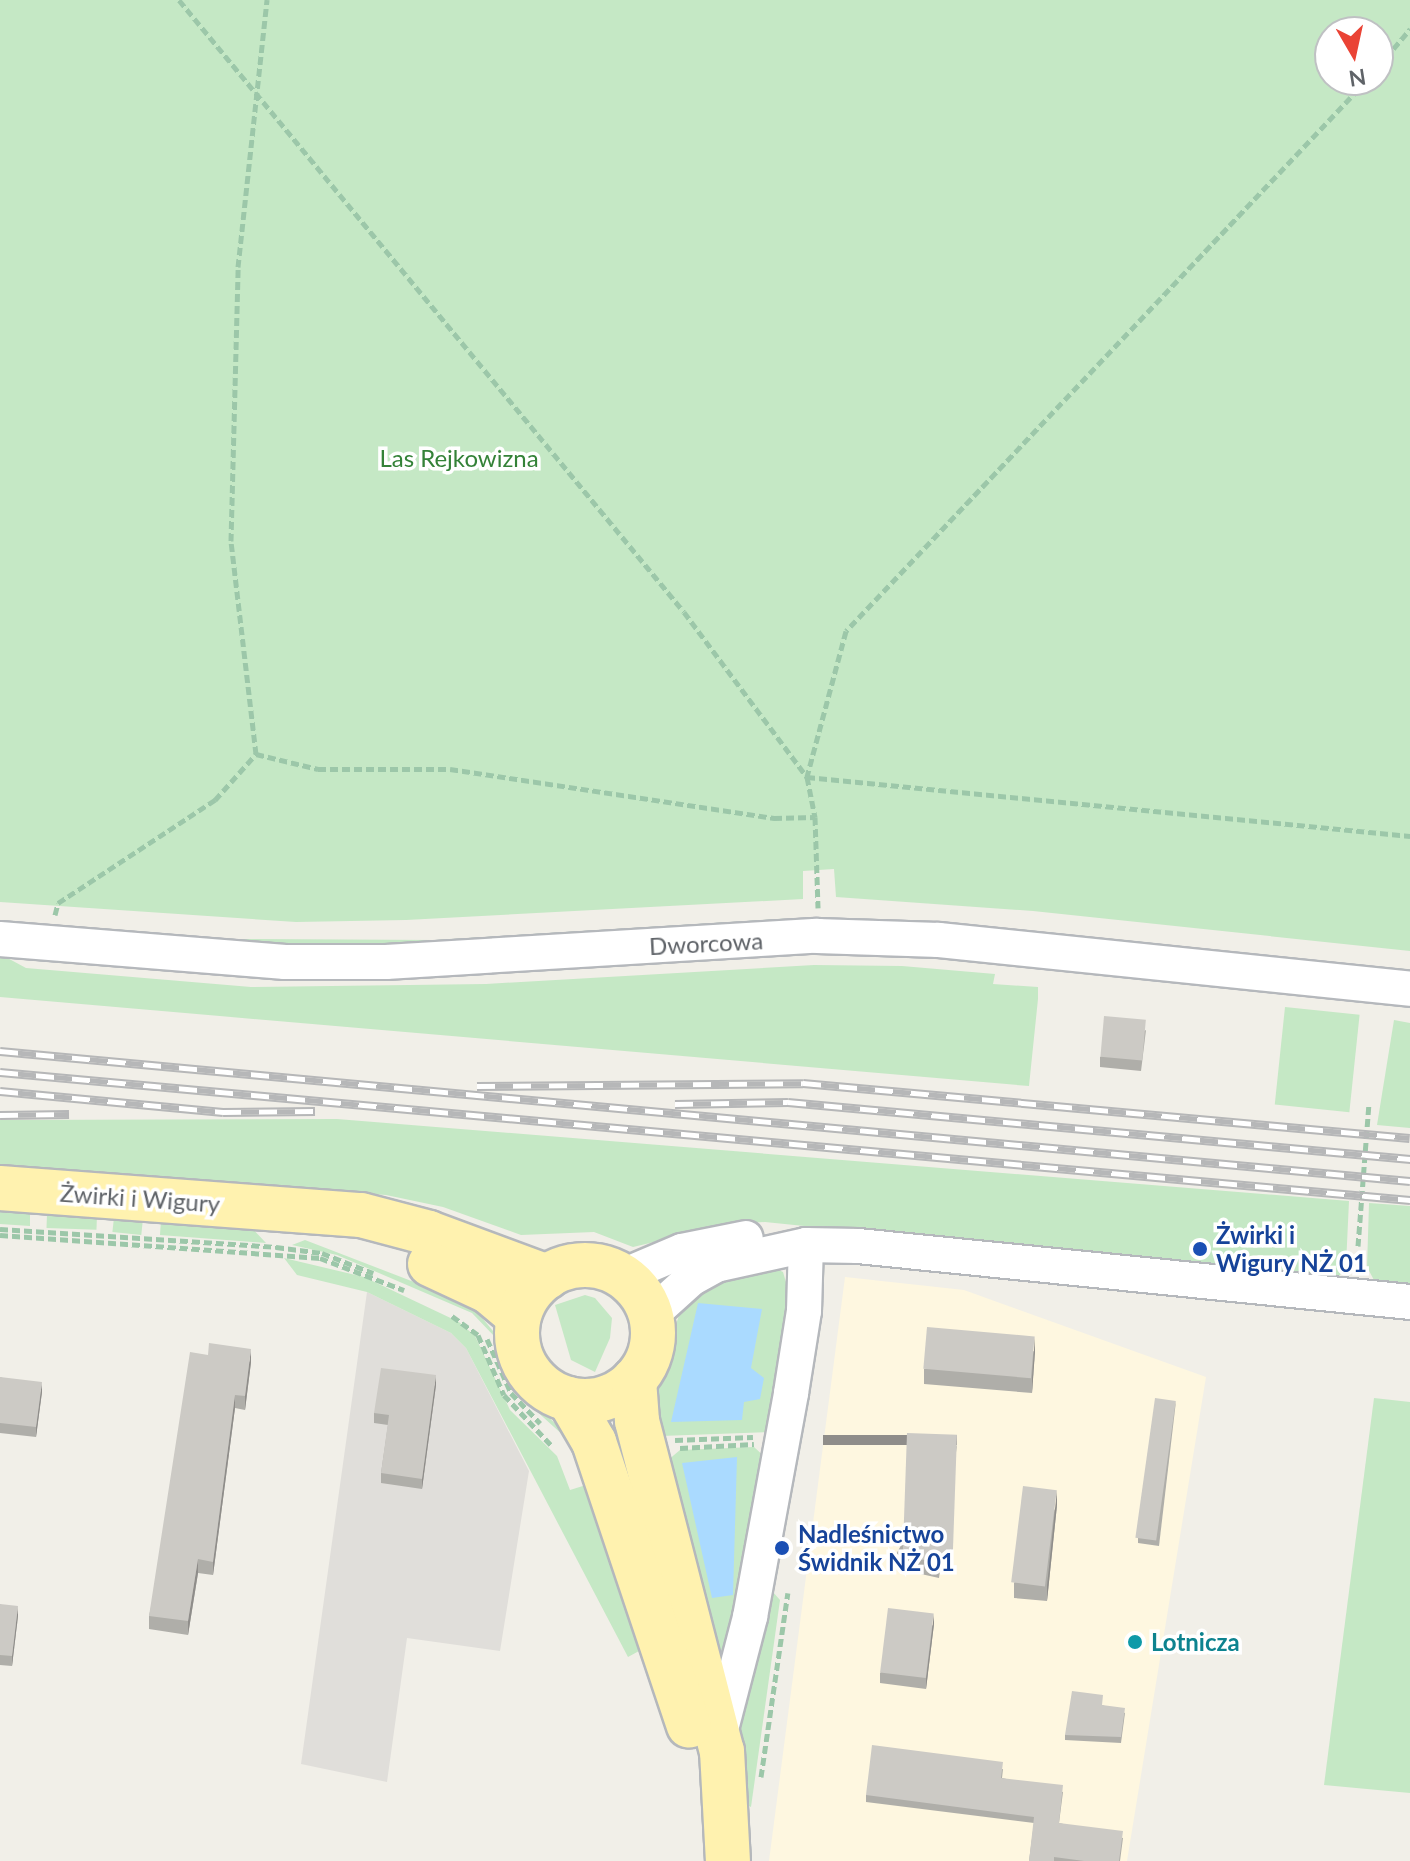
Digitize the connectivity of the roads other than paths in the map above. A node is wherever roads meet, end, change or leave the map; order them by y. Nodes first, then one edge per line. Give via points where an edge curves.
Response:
1 (0, 939) edge
2 (1410, 989) edge
3 (0, 1188) edge
4 (281, 1211) junction
5 (806, 1245) junction
6 (623, 1276) junction
7 (547, 1277) junction
8 (1410, 1302) edge
9 (651, 1315) junction
10 (519, 1317) junction
11 (634, 1380) junction
12 (569, 1399) junction
13 (719, 1737) junction
14 (711, 1861) edge
15 (728, 1861) edge

1 - 2 street, Dworcowa via 313,962 817,936 939,940
3 - 4 main road, Żwirki i Wigury
4 - 7 main road, Żwirki i Wigury via 383,1219
4 - 10 main road, Żwirki i Wigury via 453,1273 500,1299
5 - 6 street via 724,1241
5 - 8 street
5 - 9 street via 716,1265 691,1279
5 - 13 street via 804,1311 750,1617
6 - 7 main road via 585,1265
6 - 9 main road
7 - 10 main road via 529,1294
9 - 11 main road via 651,1350
10 - 12 main road via 518,1343 527,1369 545,1388
11 - 12 main road via 608,1397
11 - 13 main road
12 - 14 main road via 594,1442 688,1722 704,1786
13 - 15 main road

